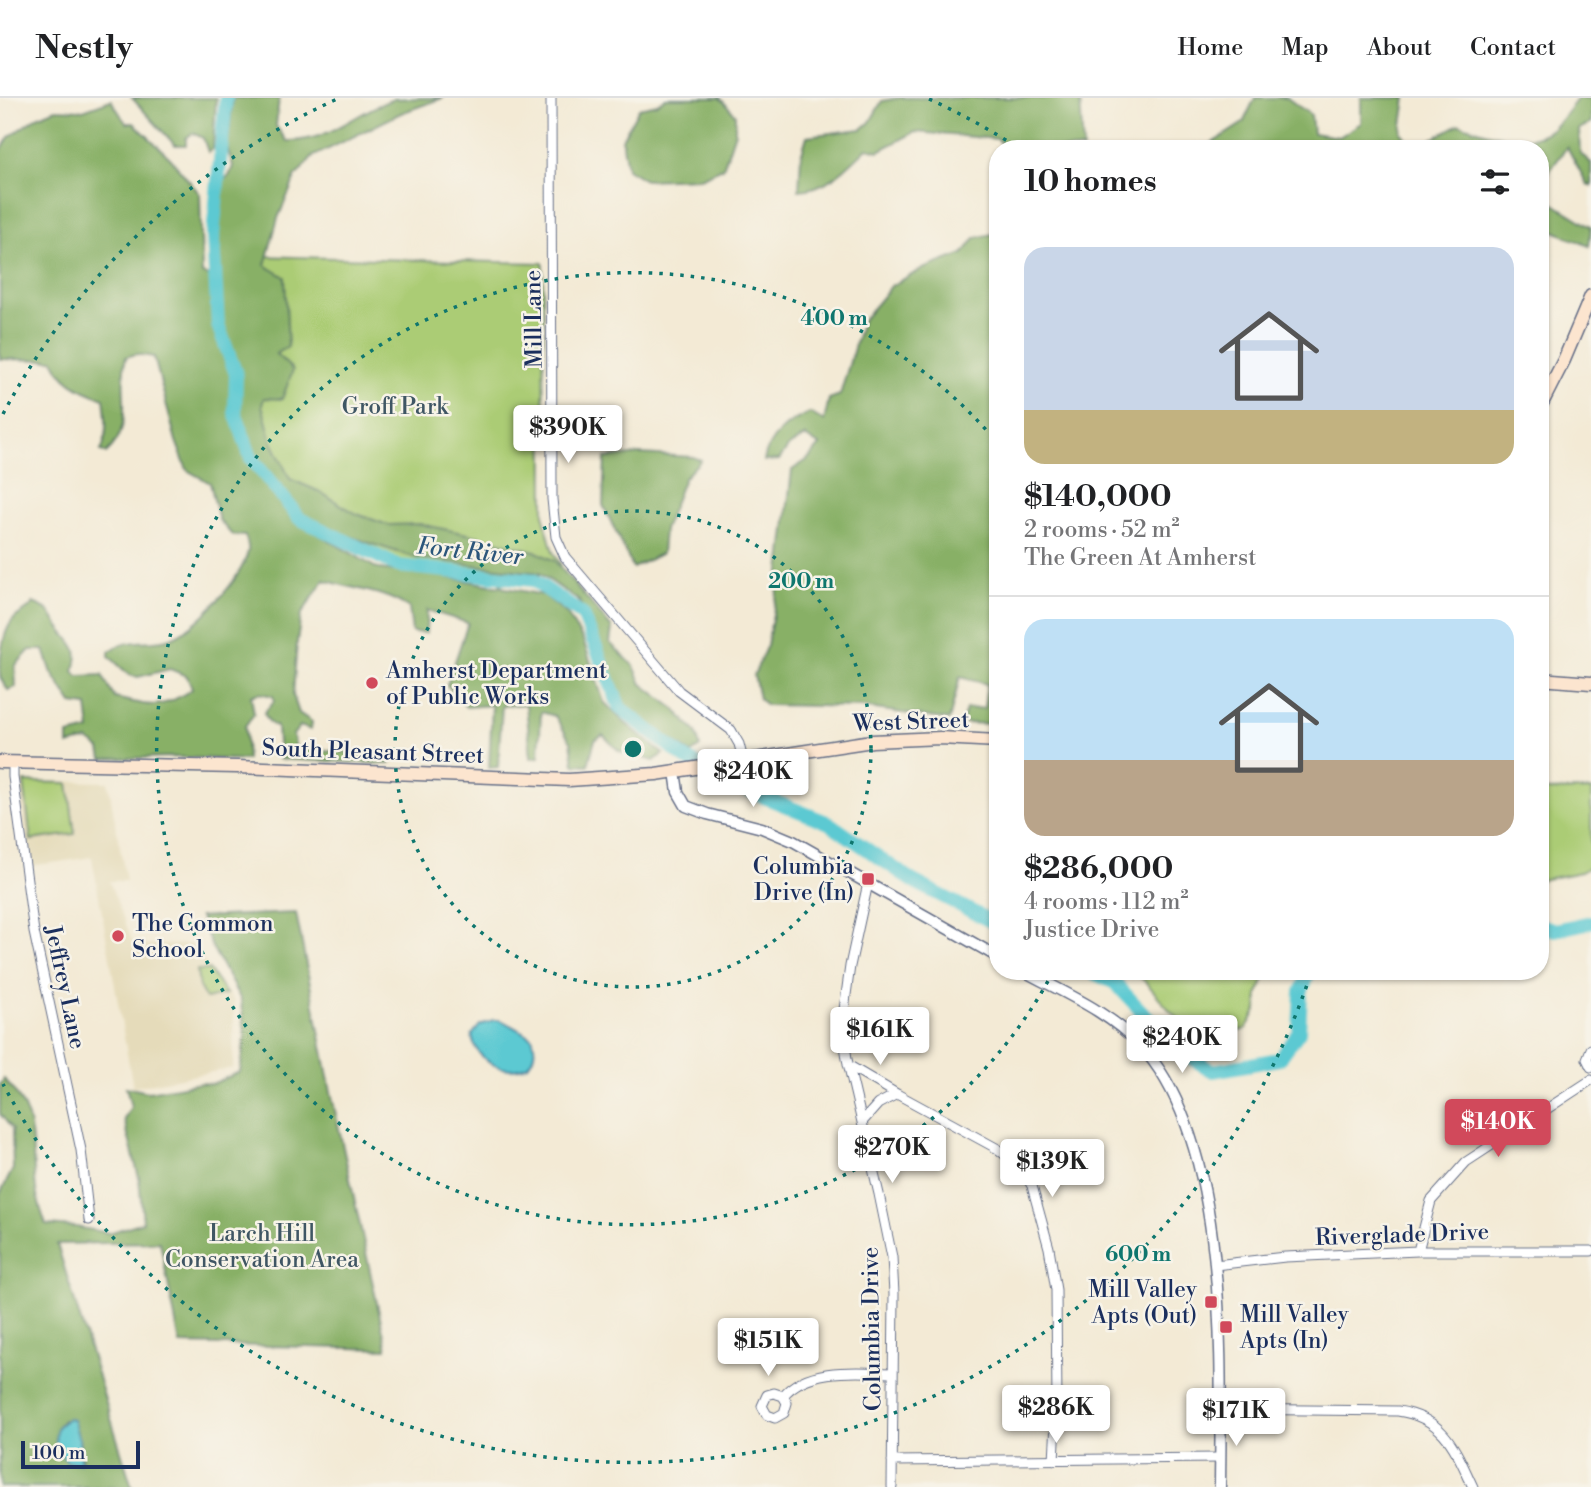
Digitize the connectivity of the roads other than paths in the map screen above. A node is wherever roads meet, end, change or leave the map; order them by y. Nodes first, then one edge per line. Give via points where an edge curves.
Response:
1 (551, 98) edge
2 (1591, 296) edge
3 (1549, 389) edge
4 (1549, 680) edge
5 (1591, 683) edge
6 (989, 741) edge
7 (743, 760) junction
8 (6, 762) edge
9 (680, 770) junction
10 (867, 883) junction
11 (989, 952) edge
12 (1041, 980) edge
13 (1591, 1049) edge
14 (848, 1065) junction
15 (1591, 1067) edge
16 (1591, 1080) edge
17 (897, 1094) junction
18 (862, 1122) junction
19 (89, 1220) dead end
20 (1418, 1251) junction
21 (1591, 1251) edge
22 (1215, 1265) junction
23 (892, 1373) junction
24 (783, 1396) dead end
25 (1220, 1409) junction
26 (1220, 1458) junction
27 (1054, 1460) junction
28 (892, 1461) junction
29 (892, 1487) edge
30 (1220, 1487) edge
31 (1474, 1487) edge

1 - 7 street, Mill Lane via 552,499 558,546 678,691 730,730
2 - 3 main road
4 - 5 main road
6 - 7 main road, West Street via 885,740
7 - 9 main road, South Pleasant Street
8 - 9 main road, South Pleasant Street via 560,780
8 - 19 street, Jeffrey Lane via 34,932 81,1150
9 - 10 street via 678,792 686,806 782,836
10 - 11 street
10 - 14 street, Columbia Drive via 843,1016
12 - 22 street via 1115,1023 1145,1051 1166,1080 1189,1132
13 - 15 street via 1587,1056
14 - 17 street
14 - 18 street, Columbia Drive
16 - 20 street via 1466,1162 1432,1201
17 - 18 street via 878,1104
17 - 27 street via 1010,1158 1033,1190 1056,1290
18 - 23 street, Columbia Drive via 892,1257
20 - 21 street, Riverglade Drive
20 - 22 street, Riverglade Drive
22 - 25 street
23 - 24 street via 813,1377
23 - 28 street, Columbia Drive
25 - 26 street
25 - 31 street via 1413,1414 1449,1439
26 - 27 street
26 - 30 street
27 - 28 street
28 - 29 street, Columbia Drive

